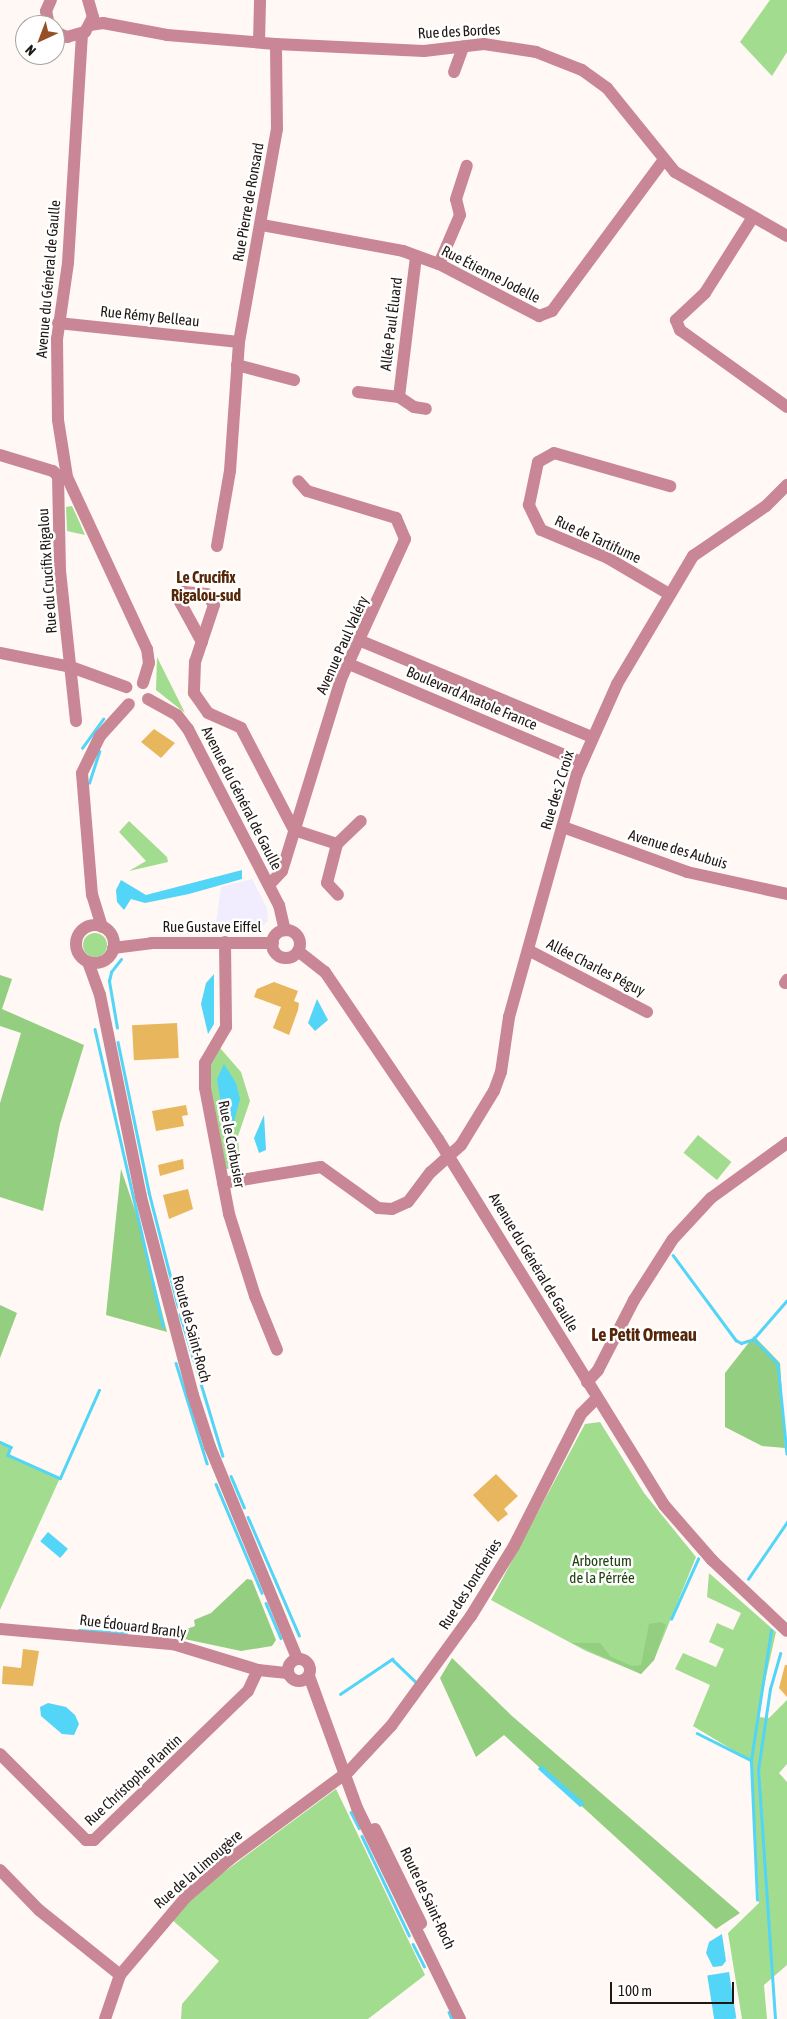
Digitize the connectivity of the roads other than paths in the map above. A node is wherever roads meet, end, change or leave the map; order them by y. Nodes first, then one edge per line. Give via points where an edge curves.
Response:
1 (36, 0) edge
2 (260, 0) edge
3 (90, 2) edge
4 (48, 5) edge
5 (125, 28) junction
6 (86, 30) junction
7 (65, 34) edge
8 (65, 42) edge
9 (259, 42) junction
10 (276, 44) junction
11 (463, 47) junction
12 (81, 68) junction
13 (454, 72) dead end
14 (663, 161) junction
15 (467, 166) dead end
16 (753, 217) junction
17 (262, 225) junction
18 (787, 236) edge
19 (416, 256) junction
20 (439, 264) junction
21 (58, 323) junction
22 (239, 342) junction
23 (237, 365) junction
24 (294, 380) dead end
25 (358, 392) dead end
26 (399, 397) junction
27 (787, 406) edge
28 (426, 409) dead end
29 (0, 455) edge
30 (298, 482) dead end
31 (787, 485) edge
32 (670, 486) dead end
33 (217, 546) dead end
34 (669, 594) junction
35 (361, 641) junction
36 (202, 642) dead end
37 (0, 653) edge
38 (349, 664) junction
39 (71, 667) junction
40 (143, 683) junction
41 (126, 687) junction
42 (148, 699) junction
43 (129, 704) junction
44 (76, 721) dead end
45 (592, 737) junction
46 (581, 762) junction
47 (362, 821) dead end
48 (563, 826) junction
49 (294, 830) junction
50 (337, 844) junction
51 (269, 885) junction
52 (787, 894) edge
53 (92, 895) junction
54 (338, 895) dead end
55 (102, 926) junction
56 (83, 929) junction
57 (285, 930) junction
58 (112, 942) junction
59 (225, 942) junction
60 (272, 943) junction
61 (298, 951) junction
62 (530, 951) junction
63 (103, 961) junction
64 (88, 962) junction
65 (100, 995) junction
66 (647, 1012) dead end
67 (787, 1143) edge
68 (450, 1157) junction
69 (222, 1183) junction
70 (277, 1350) dead end
71 (587, 1382) junction
72 (597, 1398) junction
73 (0, 1629) edge
74 (787, 1631) edge
75 (297, 1658) junction
76 (258, 1670) junction
77 (288, 1673) junction
78 (304, 1679) junction
79 (0, 1754) edge
80 (346, 1773) junction
81 (0, 1870) edge
82 (120, 1976) junction
83 (105, 2019) edge
84 (462, 2019) edge

1 - 4 street
2 - 9 street
3 - 5 street, Rue des Bordes
3 - 6 street, Avenue du Général de Gaulle
5 - 6 street, Rue des Bordes via 103,23
5 - 9 street, Rue des Bordes
6 - 7 street, Rue des Bordes
6 - 12 street, Avenue du Général de Gaulle
8 - 12 street, Avenue du Général de Gaulle
9 - 10 street, Rue des Bordes
10 - 11 street, Rue des Bordes via 424,51
10 - 17 street, Rue Pierre de Ronsard via 277,129
11 - 13 street
11 - 14 street, Rue des Bordes via 510,45 582,70 611,92
12 - 21 street, Avenue du Général de Gaulle via 68,263
14 - 16 street, Rue des Bordes via 691,183
14 - 20 street, Rue Étienne Jodelle via 547,315 540,316 523,309
15 - 20 street via 456,199 460,215
16 - 18 street, Rue des Bordes
16 - 27 street via 705,293 676,320 680,330
17 - 19 street, Rue Étienne Jodelle
17 - 22 street, Rue Pierre de Ronsard
19 - 20 street, Rue Étienne Jodelle
19 - 26 street, Allée Paul Éluard
21 - 22 street, Rue Rémy Belleau
21 - 40 street, Avenue du Général de Gaulle via 56,386 63,466 75,498 148,649 149,663
22 - 23 street, Rue Pierre de Ronsard
23 - 24 street
23 - 33 street, Rue Pierre de Ronsard via 230,471
25 - 26 street
26 - 28 street via 414,408
29 - 39 street, Rue du Crucifix Rigalou via 54,470 58,476 60,564
30 - 35 street, Avenue Paul Valéry via 307,491 396,518 404,531 403,549
31 - 34 street, Rue des 2 Croix via 766,506 700,549
32 - 34 street, Rue de Tartifume via 554,453 538,462 529,506 541,530 608,558
34 - 45 street, Rue des 2 Croix via 652,630 617,684
35 - 38 street, Avenue Paul Valéry
35 - 45 street, Boulevard Anatole France
36 - 49 street via 193,674 194,693 208,713 241,728
37 - 39 street
38 - 46 street, Boulevard Anatole France
38 - 49 street, Avenue Paul Valéry
39 - 41 street
39 - 44 street, Rue du Crucifix Rigalou
40 - 41 street via 132,682
40 - 42 street via 148,688
41 - 43 street via 125,698
42 - 43 street via 140,706
42 - 51 street, Avenue du Général de Gaulle via 167,708 184,722
43 - 53 street via 100,736 82,773
45 - 46 street, Rue des 2 Croix
46 - 48 street, Rue des 2 Croix
47 - 50 street
48 - 52 street, Avenue des Aubuis via 687,872
48 - 62 street, Rue des 2 Croix
49 - 50 street
49 - 51 street, Avenue Paul Valéry via 280,875
50 - 54 street via 327,883
51 - 57 street, Avenue du Général de Gaulle
53 - 55 street
53 - 56 street
55 - 56 street
55 - 58 street
56 - 64 street via 76,947
57 - 60 street via 275,936
57 - 61 street via 297,934
58 - 59 street, Rue Gustave Eiffel
58 - 63 street
59 - 60 street, Rue Gustave Eiffel
59 - 69 street, Rue le Corbusier via 226,1028 206,1058 204,1075
60 - 61 street via 280,956 292,956
61 - 68 street, Avenue du Général de Gaulle via 325,972
62 - 66 street, Allée Charles Péguy
62 - 68 street, Rue des 2 Croix via 510,1017 494,1091 462,1145
63 - 64 street
63 - 65 street, Route de Saint-Roch
64 - 65 street, Route de Saint-Roch
65 - 75 street, Route de Saint-Roch via 141,1197 193,1395 210,1447
67 - 71 street via 711,1198 673,1239 634,1300 598,1370
68 - 69 street, Rue des 2 Croix via 431,1172 408,1202 392,1210 378,1208 321,1167
68 - 71 street, Avenue du Général de Gaulle
69 - 70 street, Rue le Corbusier via 255,1296
71 - 72 street, Avenue du Général de Gaulle
72 - 74 street, Avenue du Général de Gaulle via 644,1476 688,1534 737,1586
72 - 80 street, Rue des Joncheries via 581,1414 514,1546 471,1616 391,1726
73 - 76 street, Rue Édouard Branly via 173,1644
75 - 77 street via 288,1665
75 - 78 street, Route de Saint-Roch via 310,1665
76 - 77 street, Rue Édouard Branly
76 - 79 street, Rue Christophe Plantin via 248,1691 94,1840 86,1840
77 - 78 street
78 - 80 street, Route de Saint-Roch
80 - 82 street, Rue de la Limougère via 185,1898
80 - 84 street, Route de Saint-Roch
81 - 82 street via 39,1910
82 - 83 street, Rue de la Limougère

